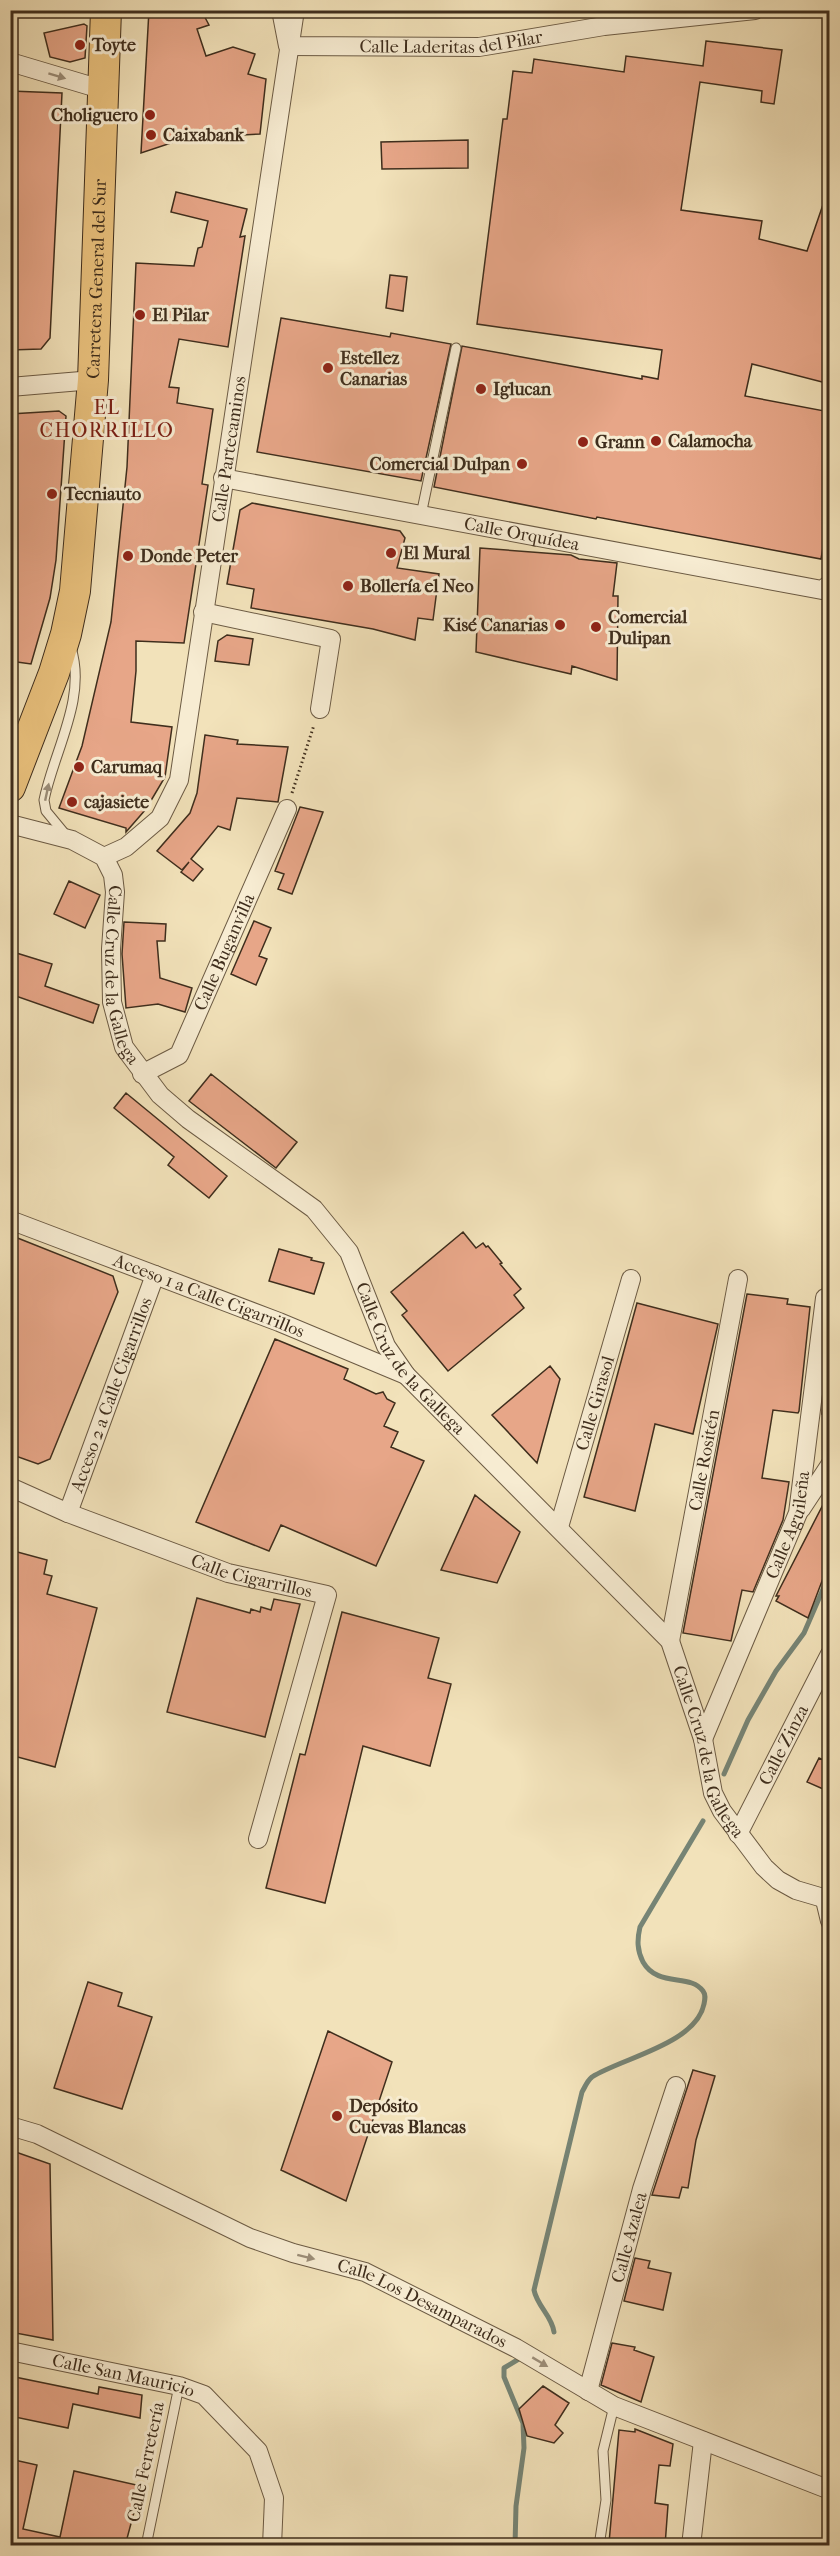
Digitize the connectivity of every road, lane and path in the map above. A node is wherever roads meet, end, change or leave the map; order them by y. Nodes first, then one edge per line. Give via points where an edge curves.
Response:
1 (106, 10) edge
2 (281, 10) edge
3 (295, 10) edge
4 (755, 10) edge
5 (288, 46) junction
6 (10, 62) edge
7 (104, 90) junction
8 (456, 348) dead end
9 (93, 380) junction
10 (10, 387) edge
11 (223, 478) junction
12 (421, 515) junction
13 (826, 587) edge
14 (203, 612) junction
15 (66, 634) junction
16 (320, 709) joint
17 (10, 787) edge
18 (287, 809) joint
19 (10, 824) edge
20 (72, 840) junction
21 (104, 857) junction
22 (142, 1074) junction
23 (10, 1220) edge
24 (156, 1275) junction
25 (631, 1279) dead end
26 (738, 1280) dead end
27 (825, 1298) dead end
28 (405, 1375) junction
29 (830, 1465) edge
30 (10, 1487) edge
31 (68, 1513) junction
32 (798, 1513) junction
33 (559, 1527) junction
34 (670, 1641) junction
35 (830, 1654) edge
36 (703, 1740) junction
37 (738, 1834) junction
38 (258, 1839) dead end
39 (828, 1896) edge
40 (830, 1921) edge
41 (676, 2086) dead end
42 (10, 2126) edge
43 (10, 2351) edge
44 (179, 2386) junction
45 (588, 2391) junction
46 (614, 2406) junction
47 (703, 2441) junction
48 (830, 2490) edge
49 (146, 2546) edge
50 (272, 2546) edge
51 (599, 2546) edge
52 (691, 2546) edge

1 - 7 main road, Carretera General del Sur
2 - 5 street
3 - 5 street, Calle Partecaminos
4 - 5 street, Calle Laderitas del Pilar via 604,26 479,47
5 - 11 street, Calle Partecaminos
6 -> 7 street
7 - 9 main road, Carretera General del Sur
8 - 12 lane
9 - 10 street
9 - 15 main road, Carretera General del Sur via 75,591
11 - 12 street, Calle Orquídea
11 - 14 street, Calle Partecaminos
12 - 13 street, Calle Orquídea
14 - 16 street via 331,639
14 - 21 street, Calle Partecaminos via 179,780 160,818 126,847
15 - 17 main road, Carretera General del Sur
20 -> 15 lane via 53,822 44,800 70,713 76,664
16 - 18 path
18 - 22 street, Calle Buganvilla via 179,1055
19 - 20 street
20 - 21 street
21 - 22 street, Calle Cruz de la Gallega via 115,892 112,1002 124,1047
22 - 28 street, Calle Cruz de la Gallega via 188,1119 314,1209 349,1252 386,1346
23 - 24 street, Acceso 1 a Calle Cigarrillos
24 - 28 street, Acceso 1 a Calle Cigarrillos
24 - 31 street, Acceso 2 a Calle Cigarrillos
25 - 33 street, Calle Girasol
26 - 34 street, Calle Rositén
27 - 32 street, Calle Aguileña
28 - 33 street, Calle Cruz de la Gallega
29 - 32 street
30 - 31 street, Calle Cigarrillos
31 - 38 street, Calle Cigarrillos via 228,1573 327,1595
32 - 36 street, Calle Aguileña
33 - 34 street, Calle Cruz de la Gallega
34 - 36 street, Calle Cruz de la Gallega
35 - 37 street, Calle Zinza
36 - 37 street, Calle Cruz de la Gallega via 713,1793
37 - 39 street, Calle Cruz de la Gallega via 777,1880 796,1890
39 - 40 street, Calle Cruz de la Gallega
41 - 45 street, Calle Azalea via 642,2189
42 -> 45 street, Calle Los Desamparados via 37,2134 250,2238 365,2272 516,2348
43 - 44 street, Calle San Mauricio
44 - 49 lane, Calle Ferretería
44 - 50 street, Calle San Mauricio via 204,2395 258,2451 274,2498
45 - 46 street, Calle Los Desamparados
46 - 47 street, Calle Los Desamparados
46 - 51 lane via 603,2451 606,2500
47 - 48 street, Calle Los Desamparados
47 - 52 street

